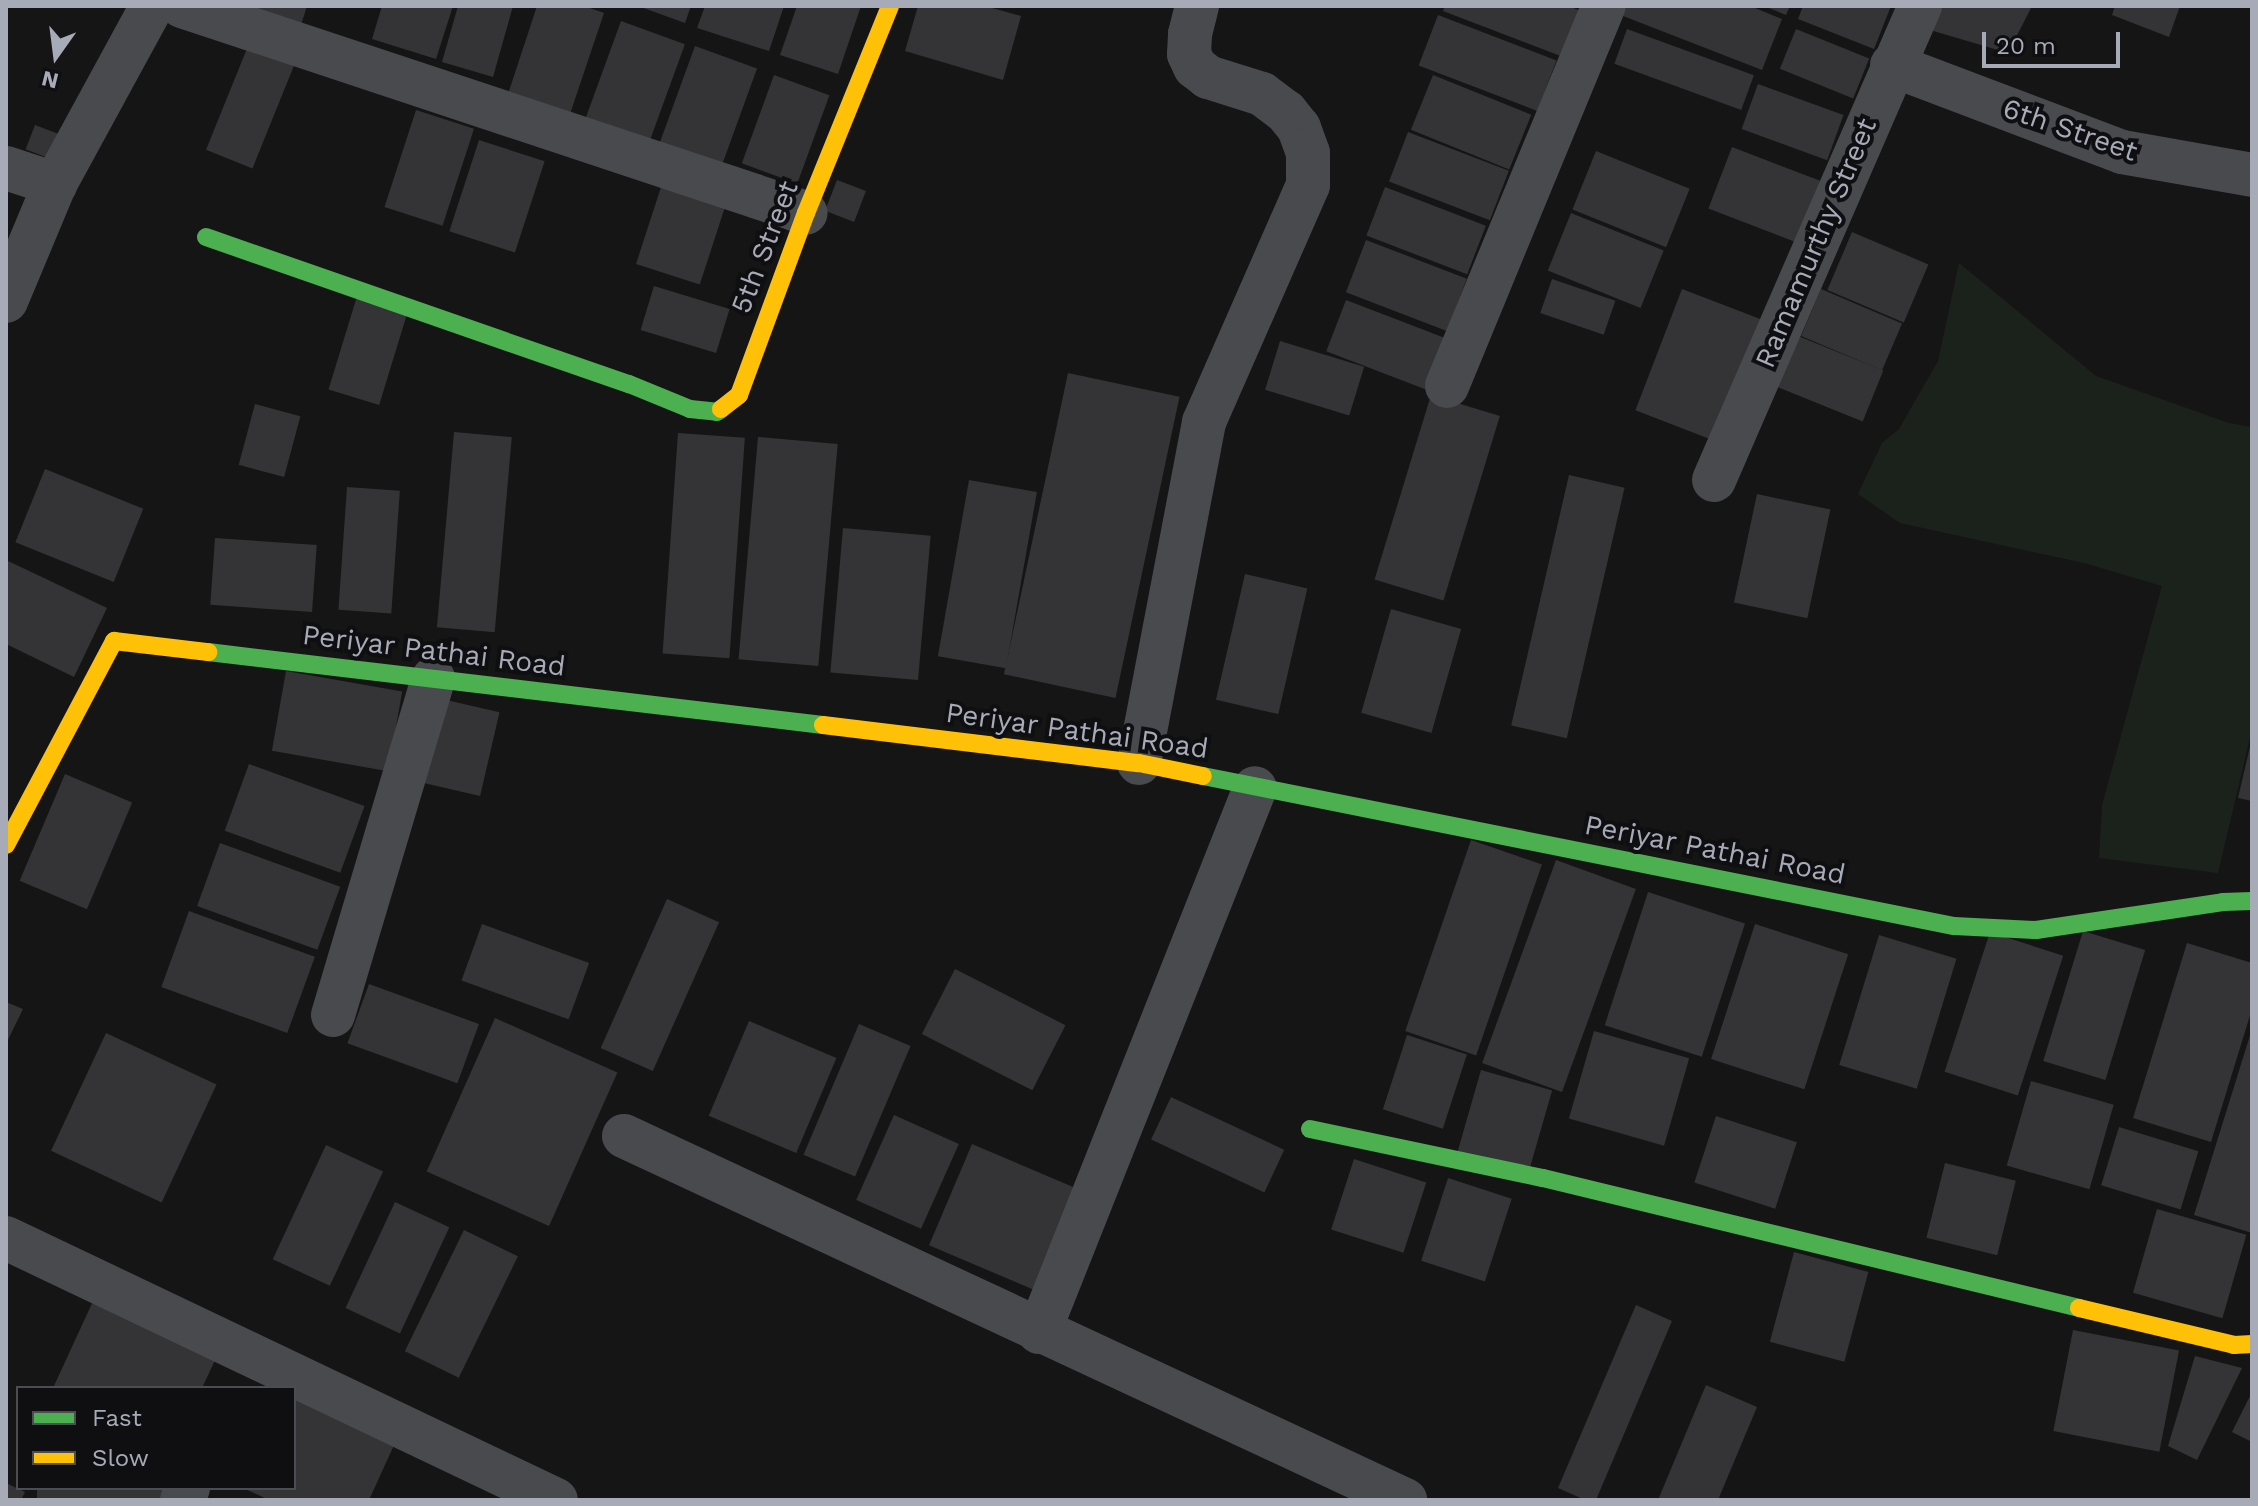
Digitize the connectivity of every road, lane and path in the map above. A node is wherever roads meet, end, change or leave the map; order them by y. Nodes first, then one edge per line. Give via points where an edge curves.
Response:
1 (152, 6) edge
2 (182, 6) edge
3 (890, 6) edge
4 (1197, 6) edge
5 (1604, 6) edge
6 (1920, 6) edge
7 (1892, 65) junction
8 (6, 168) edge
9 (2252, 175) edge
10 (55, 184) junction
11 (806, 213) junction
12 (206, 237) dead end
13 (6, 301) edge
14 (1447, 386) dead end
15 (1714, 480) dead end
16 (433, 679) junction
17 (1139, 763) junction
18 (1255, 788) junction
19 (6, 845) edge
20 (2252, 901) edge
21 (333, 1015) dead end
22 (1310, 1129) dead end
23 (624, 1136) dead end
24 (6, 1238) edge
25 (1039, 1332) junction
26 (2252, 1344) edge
27 (241, 1371) edge
28 (278, 1386) edge
29 (296, 1394) edge
30 (556, 1500) edge
31 (1405, 1500) edge

1 - 10 street
2 - 11 street
3 - 11 street, 5th Street
4 - 17 street via 1189,54 1195,67 1208,77 1262,94 1286,112 1308,153 1308,185 1204,422
5 - 14 street
6 - 7 street, Ramamurthy Street
7 - 9 street, 6th Street via 2122,152
7 - 15 street, Ramamurthy Street
8 - 10 street
10 - 13 street
11 - 12 street, 5th Street via 739,395 717,412 690,409
16 - 17 street, Periyar Pathai Road
16 - 19 street, Periyar Pathai Road via 114,641
16 - 21 street
17 - 18 street, Periyar Pathai Road
18 - 20 street, Periyar Pathai Road via 1954,926 2036,930
18 - 25 street
22 - 26 street via 1543,1178 2234,1345
23 - 25 street
24 - 27 street
25 - 31 street
27 - 28 street
29 - 30 street

